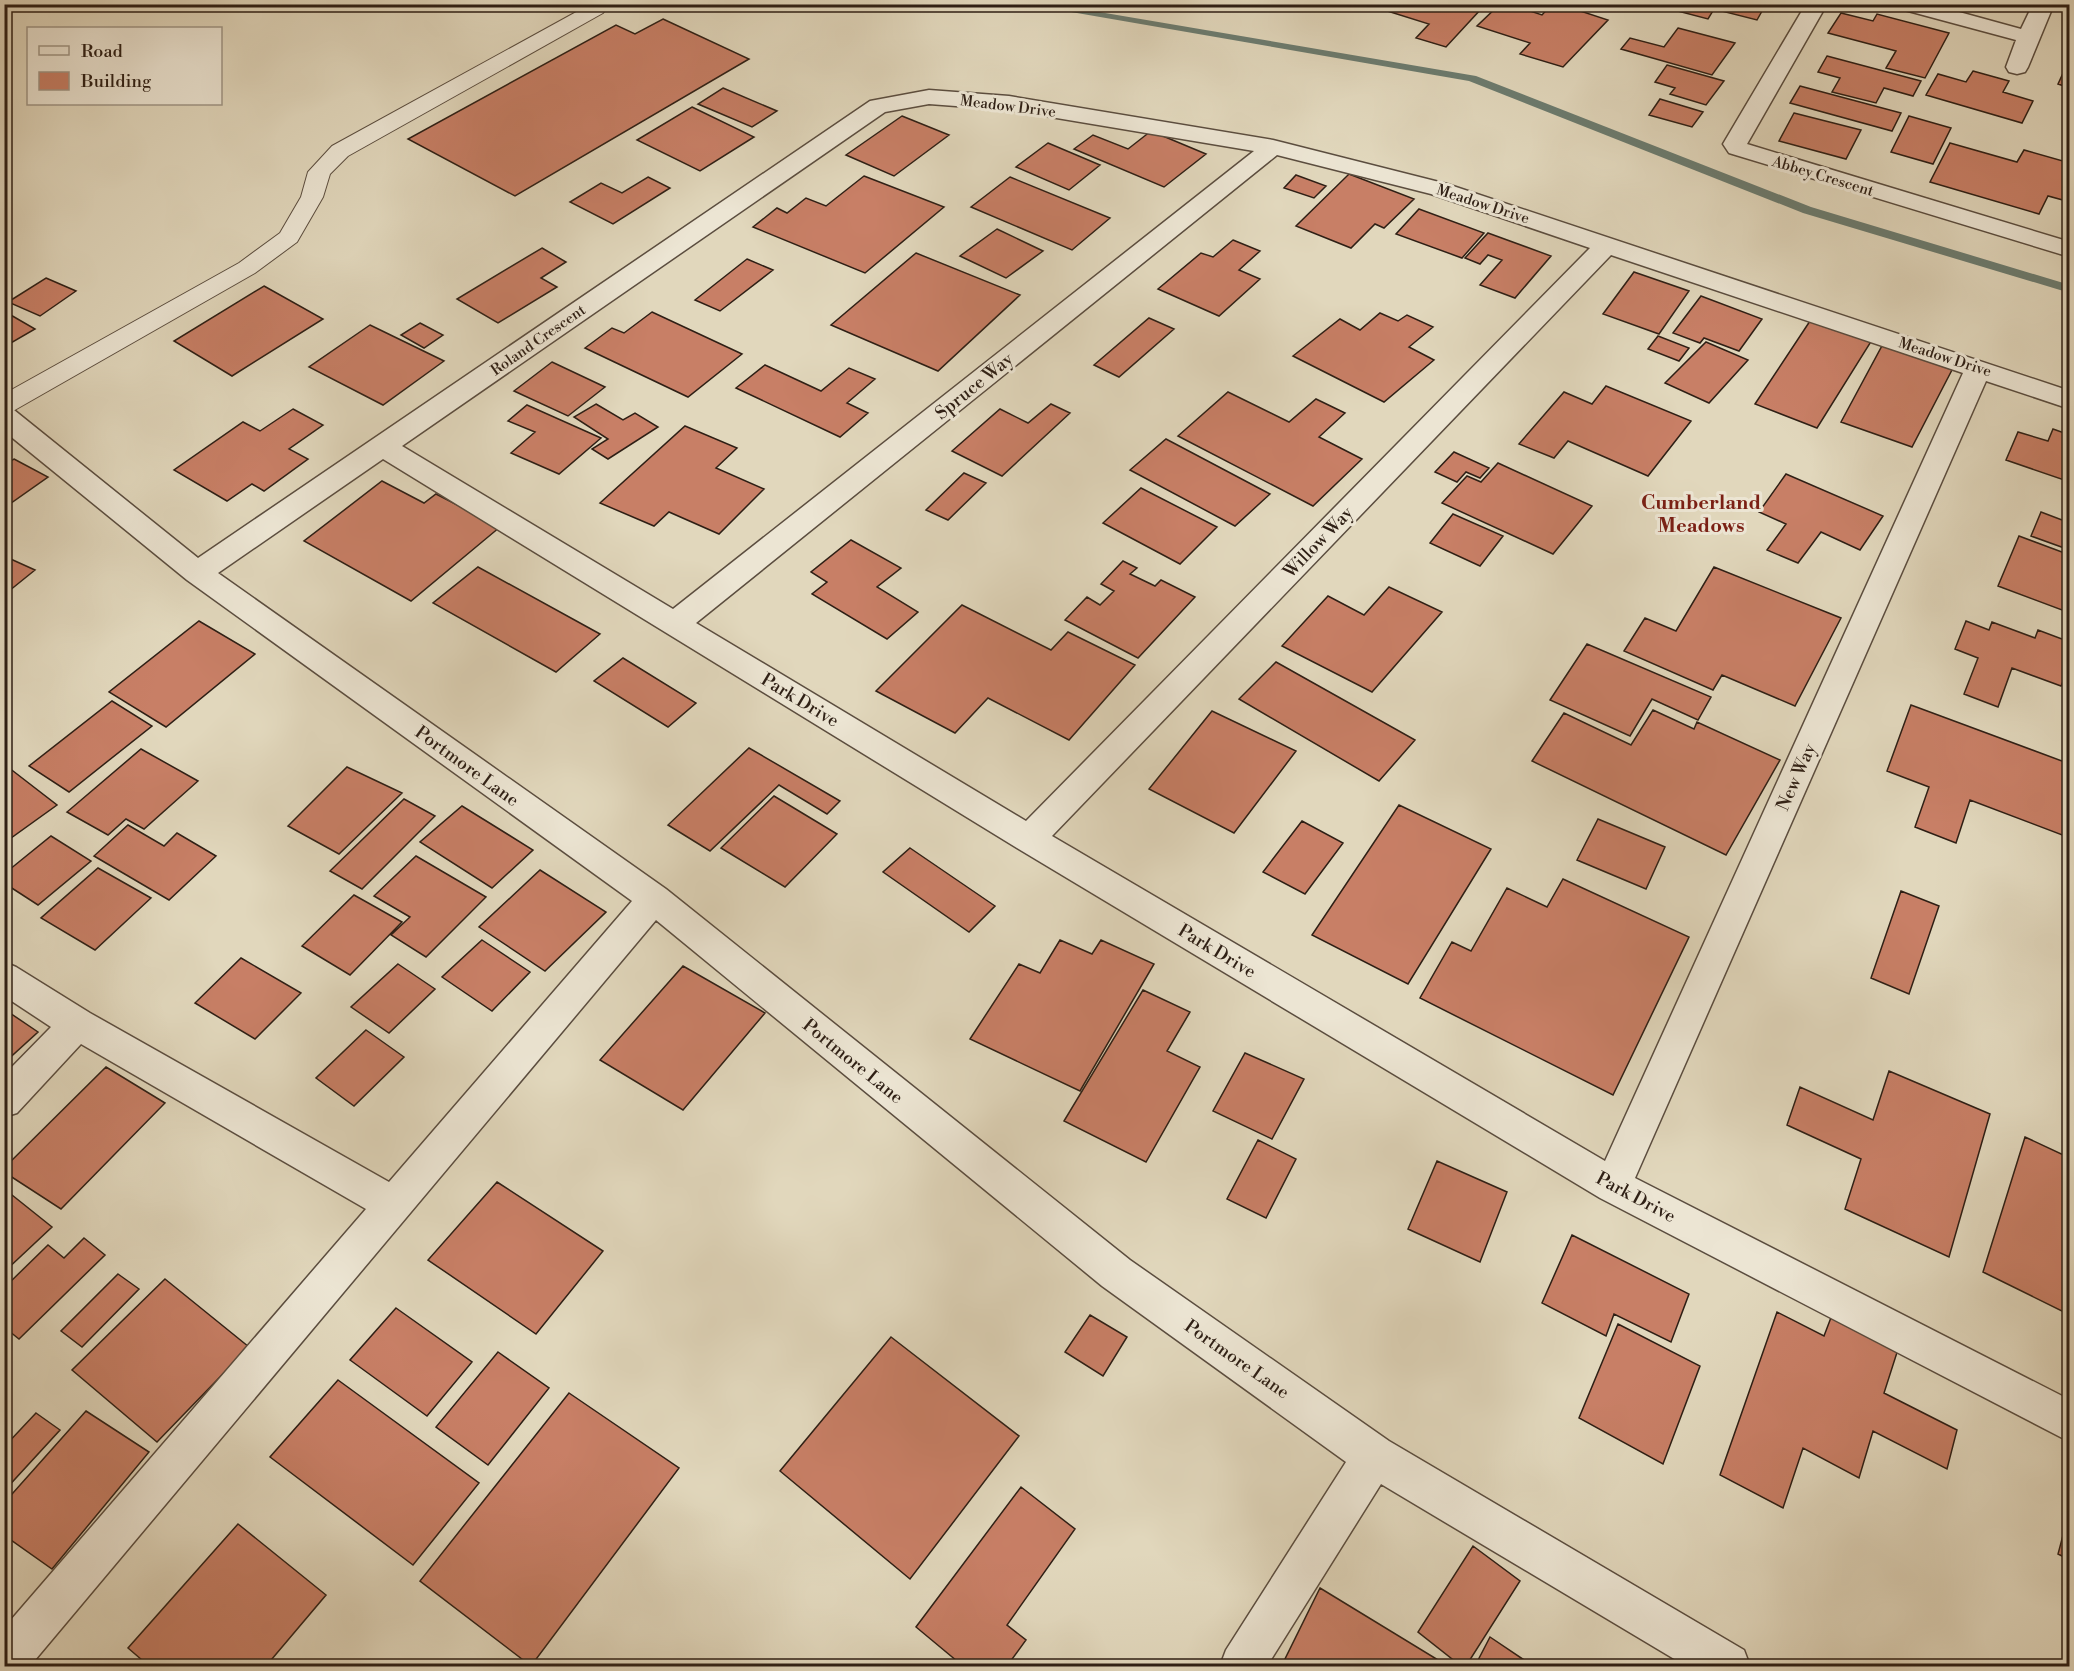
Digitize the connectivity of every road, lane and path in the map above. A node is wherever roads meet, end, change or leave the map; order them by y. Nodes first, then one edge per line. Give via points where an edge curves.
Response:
1 (1817, 4) edge
2 (1904, 4) edge
3 (2044, 4) edge
4 (596, 9) dead end
5 (2028, 37) junction
6 (2017, 67) dead end
7 (878, 106) joint
8 (1273, 147) junction
9 (1607, 245) junction
10 (2070, 250) edge
11 (1979, 368) junction
12 (2070, 400) edge
13 (4, 405) edge
14 (4, 416) edge
15 (383, 447) junction
16 (197, 573) junction
17 (674, 624) junction
18 (1029, 839) junction
19 (654, 899) junction
20 (4, 977) edge
21 (77, 1024) junction
22 (4, 1101) edge
23 (1613, 1186) junction
24 (394, 1205) junction
25 (2070, 1422) edge
26 (1374, 1456) junction
27 (4, 1663) edge
28 (1242, 1666) edge
29 (1728, 1666) edge

1 - 10 street, Abbey Crescent via 1735,144 1737,148
2 - 5 street
3 - 5 street
4 - 13 lane via 340,151 319,172 312,197 289,237 247,268
5 - 6 street
7 - 8 street, Meadow Drive via 929,97 1009,104
7 - 15 street, Roland Crescent
8 - 9 street, Meadow Drive via 1439,189
8 - 17 street, Spruce Way
9 - 11 street, Meadow Drive
9 - 18 street, Willow Way
11 - 12 street, Meadow Drive
11 - 23 street, New Way
14 - 16 street, Portmore Lane
15 - 16 street, Roland Crescent
15 - 17 street, Park Drive
16 - 19 street, Portmore Lane
17 - 18 street, Park Drive
18 - 23 street, Park Drive
19 - 24 street
19 - 26 street, Portmore Lane via 1116,1274
20 - 21 street
21 - 22 street
21 - 24 street
23 - 25 street, Park Drive
24 - 27 street
26 - 28 street
26 - 29 street, Portmore Lane

